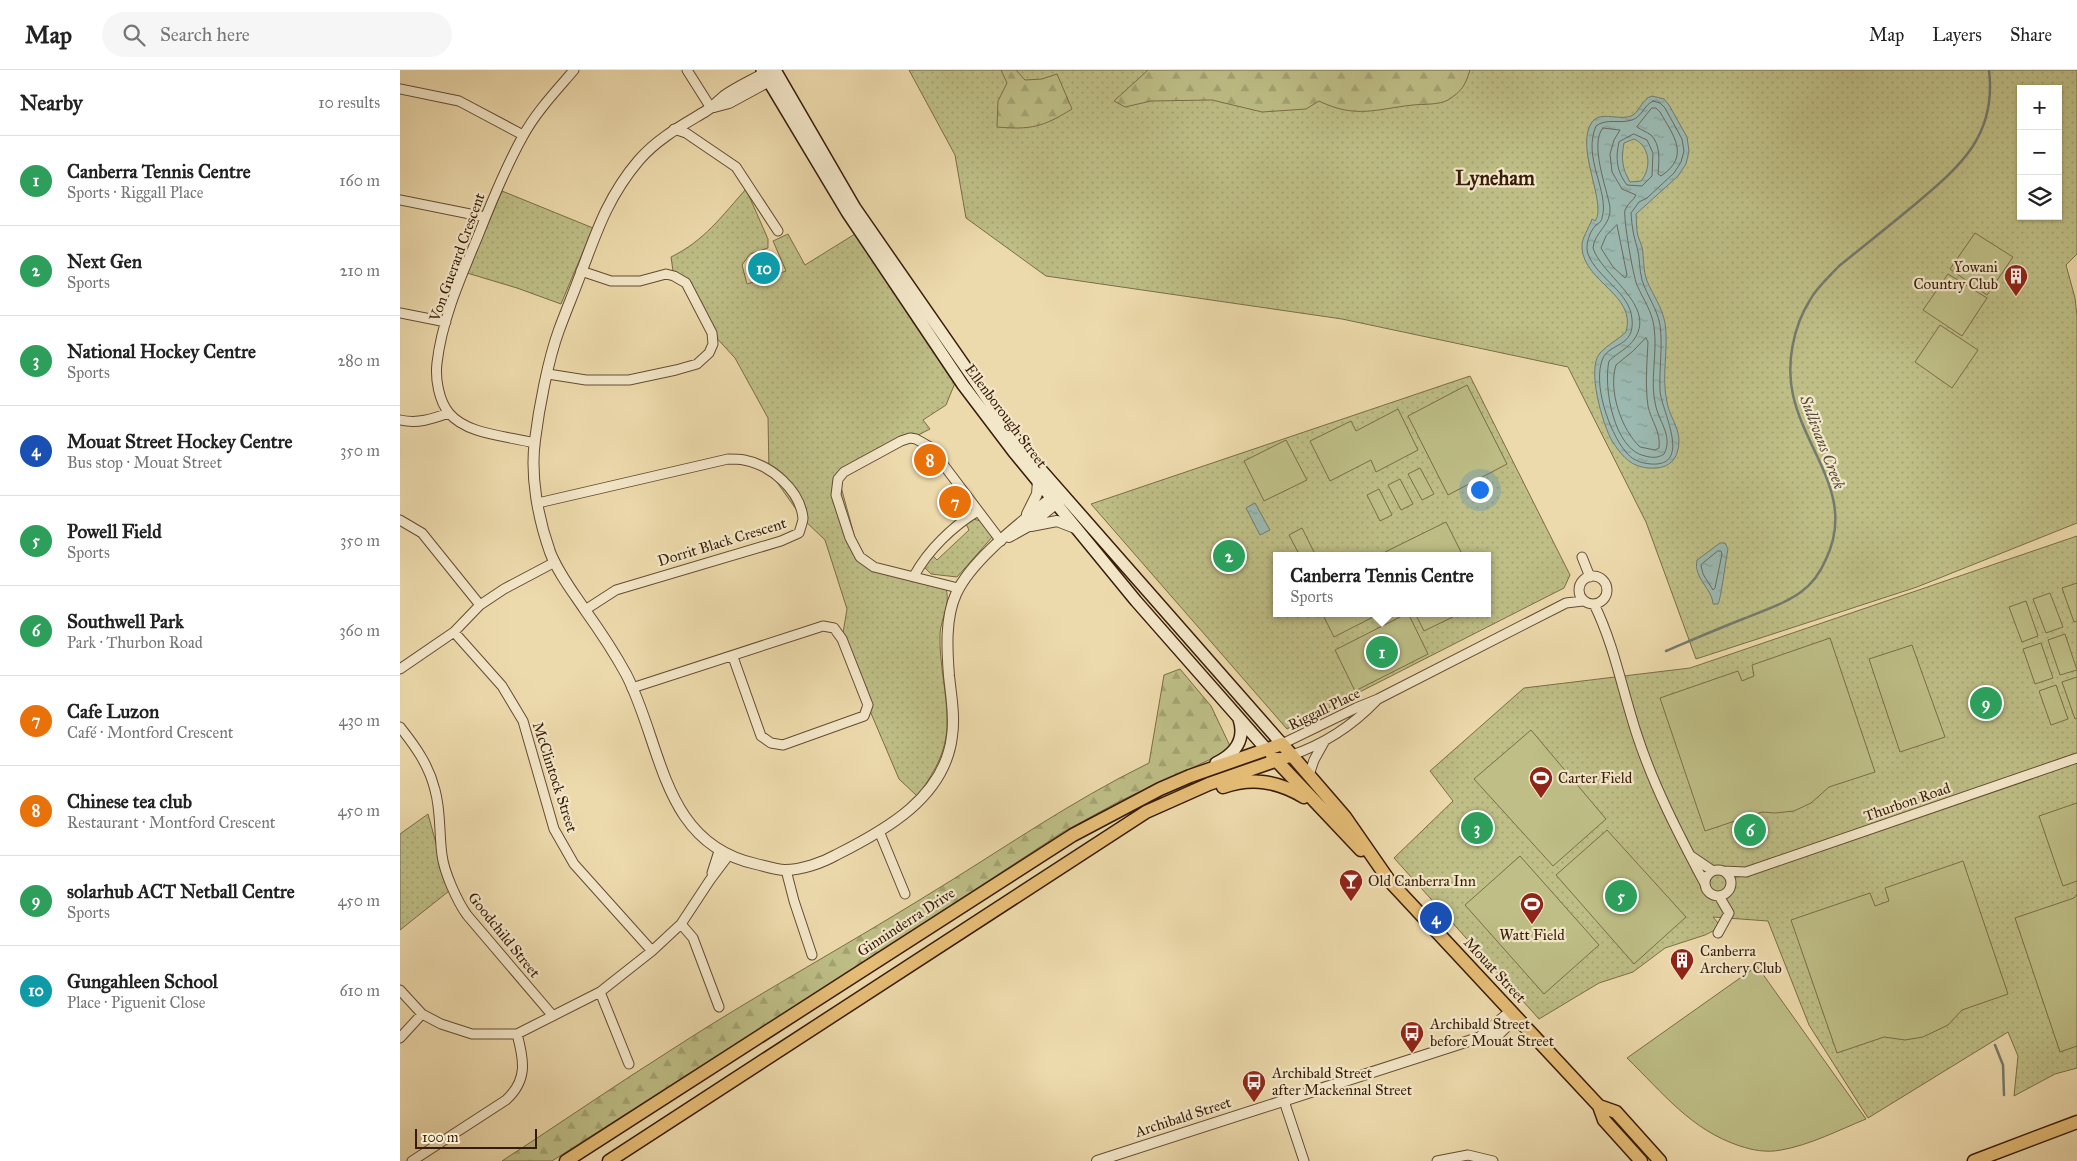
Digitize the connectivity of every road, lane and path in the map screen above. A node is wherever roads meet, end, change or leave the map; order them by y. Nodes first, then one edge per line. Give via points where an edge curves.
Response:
1 (574, 70) edge
2 (687, 70) edge
3 (770, 74) edge
4 (400, 89) edge
5 (711, 108) junction
6 (674, 129) junction
7 (523, 135) junction
8 (400, 200) edge
9 (485, 217) junction
10 (778, 230) dead end
11 (582, 271) junction
12 (400, 313) edge
13 (446, 322) junction
14 (548, 374) junction
15 (449, 413) junction
16 (400, 420) edge
17 (534, 443) junction
18 (1038, 481) junction
19 (1058, 498) junction
20 (538, 503) junction
21 (978, 511) junction
22 (400, 520) edge
23 (1026, 522) junction
24 (1076, 528) junction
25 (1001, 541) junction
26 (1582, 557) dead end
27 (555, 562) junction
28 (914, 576) junction
29 (1590, 577) junction
30 (958, 588) junction
31 (1579, 588) junction
32 (1603, 600) junction
33 (1584, 601) junction
34 (1566, 603) junction
35 (1594, 604) junction
36 (480, 605) junction
37 (585, 610) junction
38 (1607, 630) junction
39 (454, 632) junction
40 (733, 657) junction
41 (400, 668) edge
42 (632, 688) junction
43 (1378, 699) junction
44 (1239, 719) junction
45 (400, 726) edge
46 (1324, 742) junction
47 (1282, 744) junction
48 (1267, 750) junction
49 (1292, 756) junction
50 (2077, 758) edge
51 (1276, 760) junction
52 (1190, 776) junction
53 (1309, 776) junction
54 (1316, 804) junction
55 (879, 831) junction
56 (1101, 840) junction
57 (724, 854) junction
58 (1689, 854) junction
59 (786, 870) junction
60 (1712, 871) junction
61 (1723, 871) junction
62 (1746, 872) junction
63 (1388, 878) junction
64 (1705, 884) junction
65 (1730, 888) junction
66 (905, 894) dead end
67 (1719, 896) junction
68 (1729, 911) junction
69 (681, 924) junction
70 (1718, 933) dead end
71 (652, 952) junction
72 (812, 954) dead end
73 (400, 990) edge
74 (600, 992) junction
75 (719, 1007) dead end
76 (422, 1014) junction
77 (1514, 1014) junction
78 (553, 1016) junction
79 (517, 1034) junction
80 (400, 1038) edge
81 (630, 1064) dead end
82 (1284, 1101) junction
83 (1599, 1106) junction
84 (2077, 1122) edge
85 (412, 1161) edge
86 (566, 1161) edge
87 (609, 1161) edge
88 (1097, 1161) edge
89 (1304, 1161) edge
90 (1437, 1161) edge
91 (1493, 1161) edge
92 (1640, 1161) edge
93 (1660, 1161) edge
94 (1974, 1161) edge

1 - 7 street, Von Guerard Crescent
2 - 5 street
3 - 5 street via 725,96
3 - 18 main road, Ellenborough Street via 846,212 963,385
3 - 19 main road, Ellenborough Street via 899,273
4 - 7 street via 458,101
5 - 6 street
6 - 10 street via 686,133 736,167
6 - 11 street via 641,157 613,194
7 - 9 street, Von Guerard Crescent
8 - 9 street
9 - 13 street, Von Guerard Crescent
11 - 14 street via 558,333
11 - 14 street via 610,282 640,281 666,274 674,276 686,284 712,333 713,344 697,364 629,380 586,380
12 - 13 street
13 - 15 street, Von Guerard Crescent via 437,364 440,394
14 - 17 street
15 - 16 street via 412,423
15 - 17 street via 485,434
17 - 20 street
18 - 19 main road, Ellenborough Street
18 - 23 street via 1037,494
19 - 23 street
19 - 24 main road, Ellenborough Street
19 - 47 main road, Ellenborough Street
20 - 27 street
20 - 37 street, Dorrit Black Crescent via 728,459 744,460 762,467 794,492 803,519 799,533 616,590
21 - 25 street
21 - 28 street via 927,555
21 - 28 street via 930,447 916,439 901,441 844,472 838,479 836,495 857,552 874,567
22 - 36 street via 422,533
23 - 24 street via 1057,521
23 - 25 street
24 - 44 main road, Ellenborough Street
25 - 30 street
26 - 29 street
27 - 36 street
27 - 37 street
28 - 30 street
29 - 31 street via 1582,581
29 - 32 street via 1605,583 1607,592
30 - 55 street via 948,624 953,728 948,754 932,789
31 - 33 street via 1580,598
31 - 34 street, Riggall Place
32 - 35 street
32 - 38 street
33 - 34 street, Riggall Place
33 - 35 street
34 - 43 street, Riggall Place
35 - 38 street
36 - 39 street
37 - 42 street via 611,648
38 - 58 street via 1636,733 1667,811
39 - 41 street
39 - 71 street, McClintock Street via 502,686 523,721 554,829 574,864
40 - 40 street via 823,626 834,628 842,639 868,705 864,716 783,745 771,743 761,736
40 - 42 street
42 - 57 street via 679,808 689,823
43 - 46 street, Riggall Place via 1362,715
43 - 47 street, Riggall Place
44 - 48 main road, Ellenborough Street
44 - 52 main road via 1240,737 1235,751
45 - 78 street, Goodchild Street via 420,752 432,778 442,856 458,902
46 - 49 street, Riggall Place
46 - 53 street, Riggall Place
47 - 48 main road, Ginninderra Drive
47 - 49 main road, Mouat Street
48 - 51 main road, Mouat Street
48 - 52 main road, Ginninderra Drive
49 - 51 main road
49 - 53 main road, Mouat Street
50 - 62 street, Thurbon Road
51 - 54 main road, Mouat Street
51 - 56 main road via 1168,801
52 - 86 main road, Ginninderra Drive via 1073,835
53 - 63 main road, Mouat Street via 1345,817
54 - 56 main road via 1272,782 1237,782
54 - 63 main road, Mouat Street
55 - 59 street via 820,863
55 - 66 street
56 - 87 main road
57 - 59 street
57 - 69 street
58 - 60 street
58 - 64 street
59 - 72 street
60 - 61 street, Thurbon Road
60 - 64 street
61 - 62 street, Thurbon Road
61 - 65 street via 1730,879
62 - 65 street, Thurbon Road
63 - 77 main road, Mouat Street
64 - 67 street via 1708,892
65 - 67 street, Thurbon Road
65 - 68 street
67 - 68 street
68 - 70 street
69 - 71 street
69 - 75 street via 693,938
71 - 74 street
73 - 76 street
74 - 78 street
74 - 81 street
76 - 79 street via 472,1034
76 - 80 street
77 - 82 street, Archibald Street via 1499,1034
77 - 83 main road, Mouat Street
78 - 79 street
79 - 85 street via 523,1063 516,1091
82 - 88 street, Archibald Street
82 - 89 street
83 - 92 main road, Mouat Street via 1604,1120
83 - 93 main road, Mouat Street via 1616,1112
84 - 94 main road
90 - 91 street via 1468,1155

